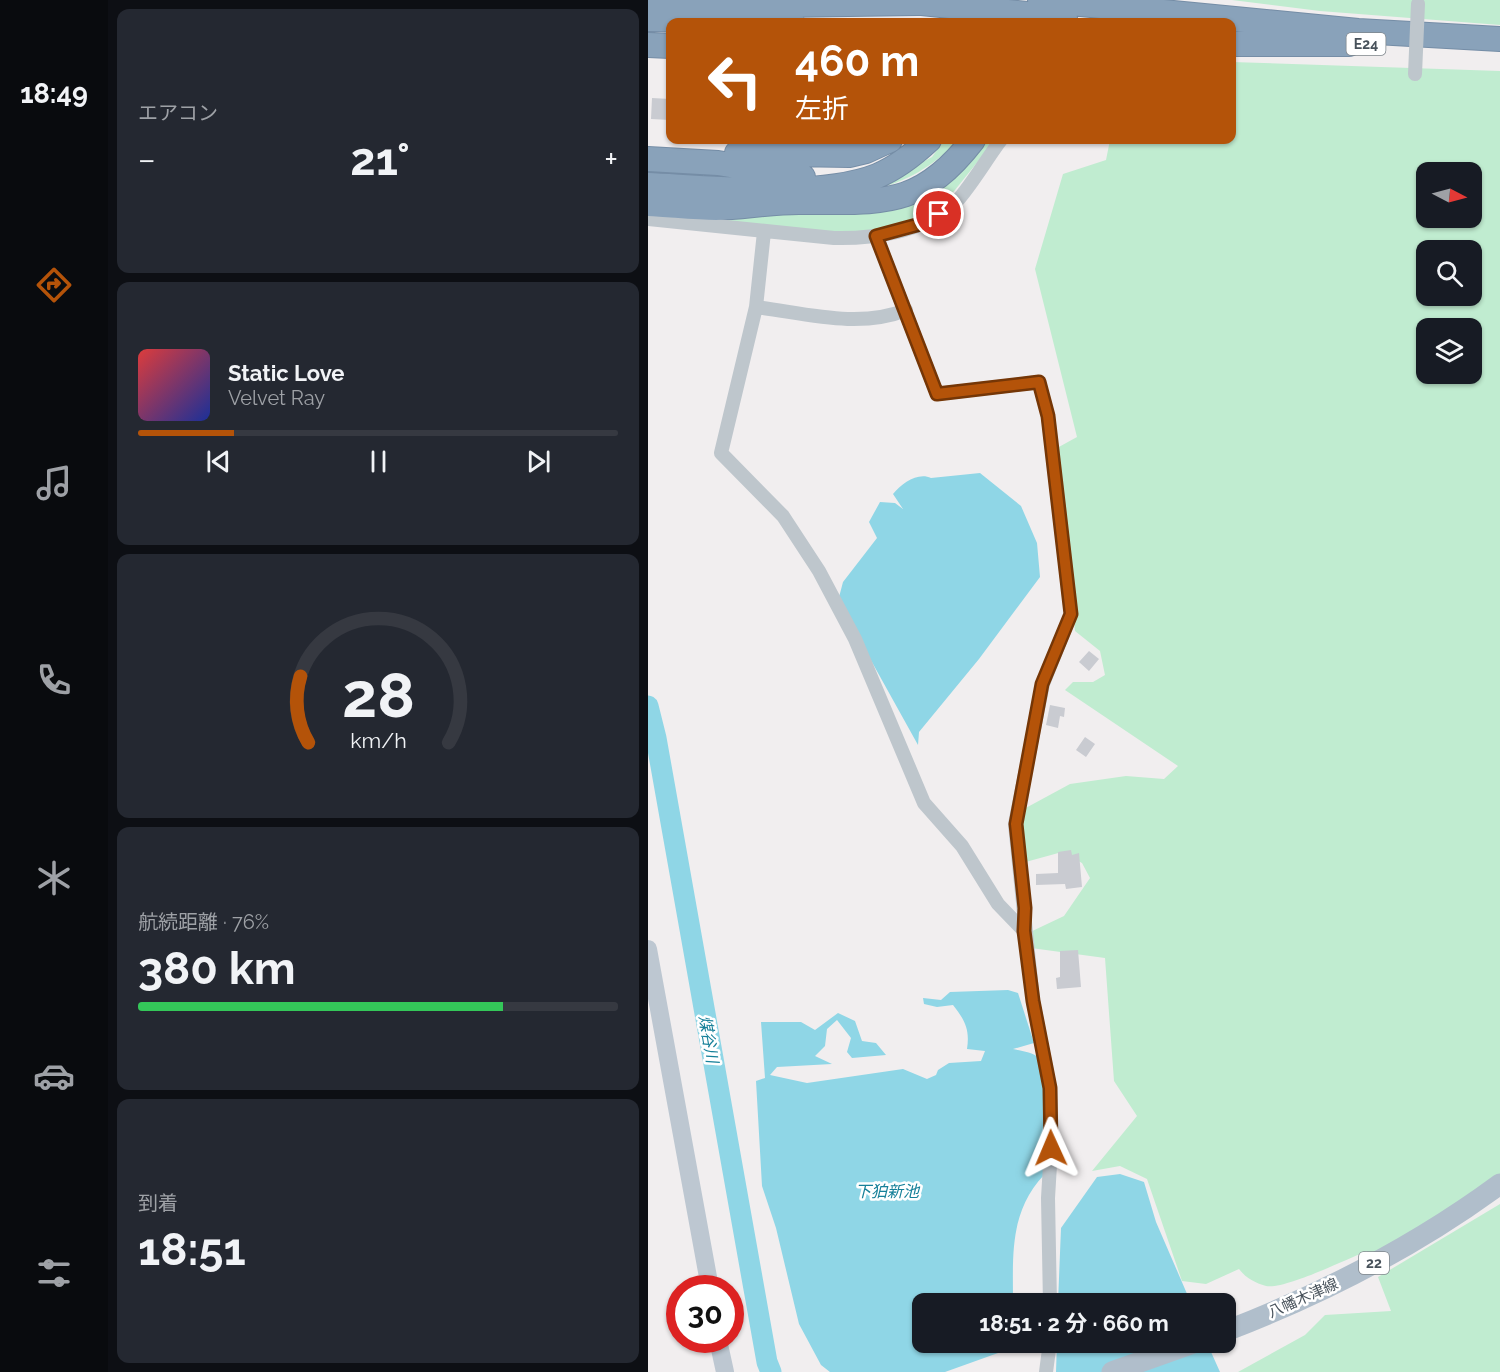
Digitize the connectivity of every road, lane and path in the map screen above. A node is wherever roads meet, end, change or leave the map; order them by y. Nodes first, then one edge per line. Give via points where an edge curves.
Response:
1 (1040, 0) edge
2 (1120, 0) edge
3 (648, 2) edge
4 (876, 2) edge
5 (1418, 4) dead end
6 (648, 11) edge
7 (821, 14) junction
8 (808, 18) edge
9 (1066, 18) edge
10 (1224, 18) edge
11 (648, 19) edge
12 (666, 19) edge
13 (1236, 19) edge
14 (648, 28) edge
15 (1326, 28) junction
16 (666, 29) edge
17 (1236, 34) edge
18 (648, 37) edge
19 (666, 38) edge
20 (1500, 39) edge
21 (1236, 44) edge
22 (1357, 44) junction
23 (648, 45) edge
24 (666, 46) edge
25 (1500, 49) edge
26 (1415, 74) dead end
27 (881, 144) edge
28 (910, 144) edge
29 (924, 144) edge
30 (969, 144) edge
31 (998, 144) edge
32 (648, 147) edge
33 (648, 159) edge
34 (648, 168) edge
35 (648, 177) edge
36 (648, 185) edge
37 (793, 189) junction
38 (648, 194) edge
39 (648, 204) edge
40 (648, 219) edge
41 (764, 232) junction
42 (876, 236) junction
43 (756, 307) junction
44 (906, 310) junction
45 (1024, 931) junction
46 (648, 949) edge
47 (1500, 1185) edge
48 (708, 1275) edge
49 (1050, 1293) edge
50 (1236, 1327) edge
51 (721, 1353) edge
52 (1049, 1353) edge
53 (1165, 1353) edge
54 (725, 1372) edge
55 (1046, 1372) edge
56 (1112, 1372) edge

1 - 10 highway, E24
2 - 15 highway via 1273,17
3 - 4 highway
4 - 7 highway
4 - 9 highway
5 - 26 street, bridge
6 - 7 highway
7 - 8 highway
11 - 12 highway
13 - 15 highway, E24
14 - 16 highway
15 - 20 highway, E24
17 - 22 highway, E24
18 - 19 highway
21 - 22 highway
22 - 25 highway, E24
23 - 24 highway
27 - 32 highway via 866,151 827,156
28 - 37 highway via 865,169 820,177
29 - 37 highway via 877,176 850,184
30 - 37 highway via 933,180 896,198 861,204
31 - 42 street via 953,206 924,223
33 - 37 highway via 718,163
34 - 37 highway
35 - 37 highway via 716,179
36 - 37 highway
37 - 38 highway
37 - 39 highway via 714,208
40 - 41 street
41 - 42 street via 859,239
41 - 43 street
42 - 44 street
43 - 44 street via 853,320 891,316
43 - 45 street via 721,453 783,516 819,571 855,639 924,803 962,846 998,904
44 - 45 street via 937,394 1039,382 1048,416 1071,614 1042,684 1016,824
45 - 49 street via 1050,1088
46 - 48 street
47 - 50 main road, 八幡木津線 / 22 via 1375,1263
51 - 54 street
52 - 55 street
53 - 56 main road

